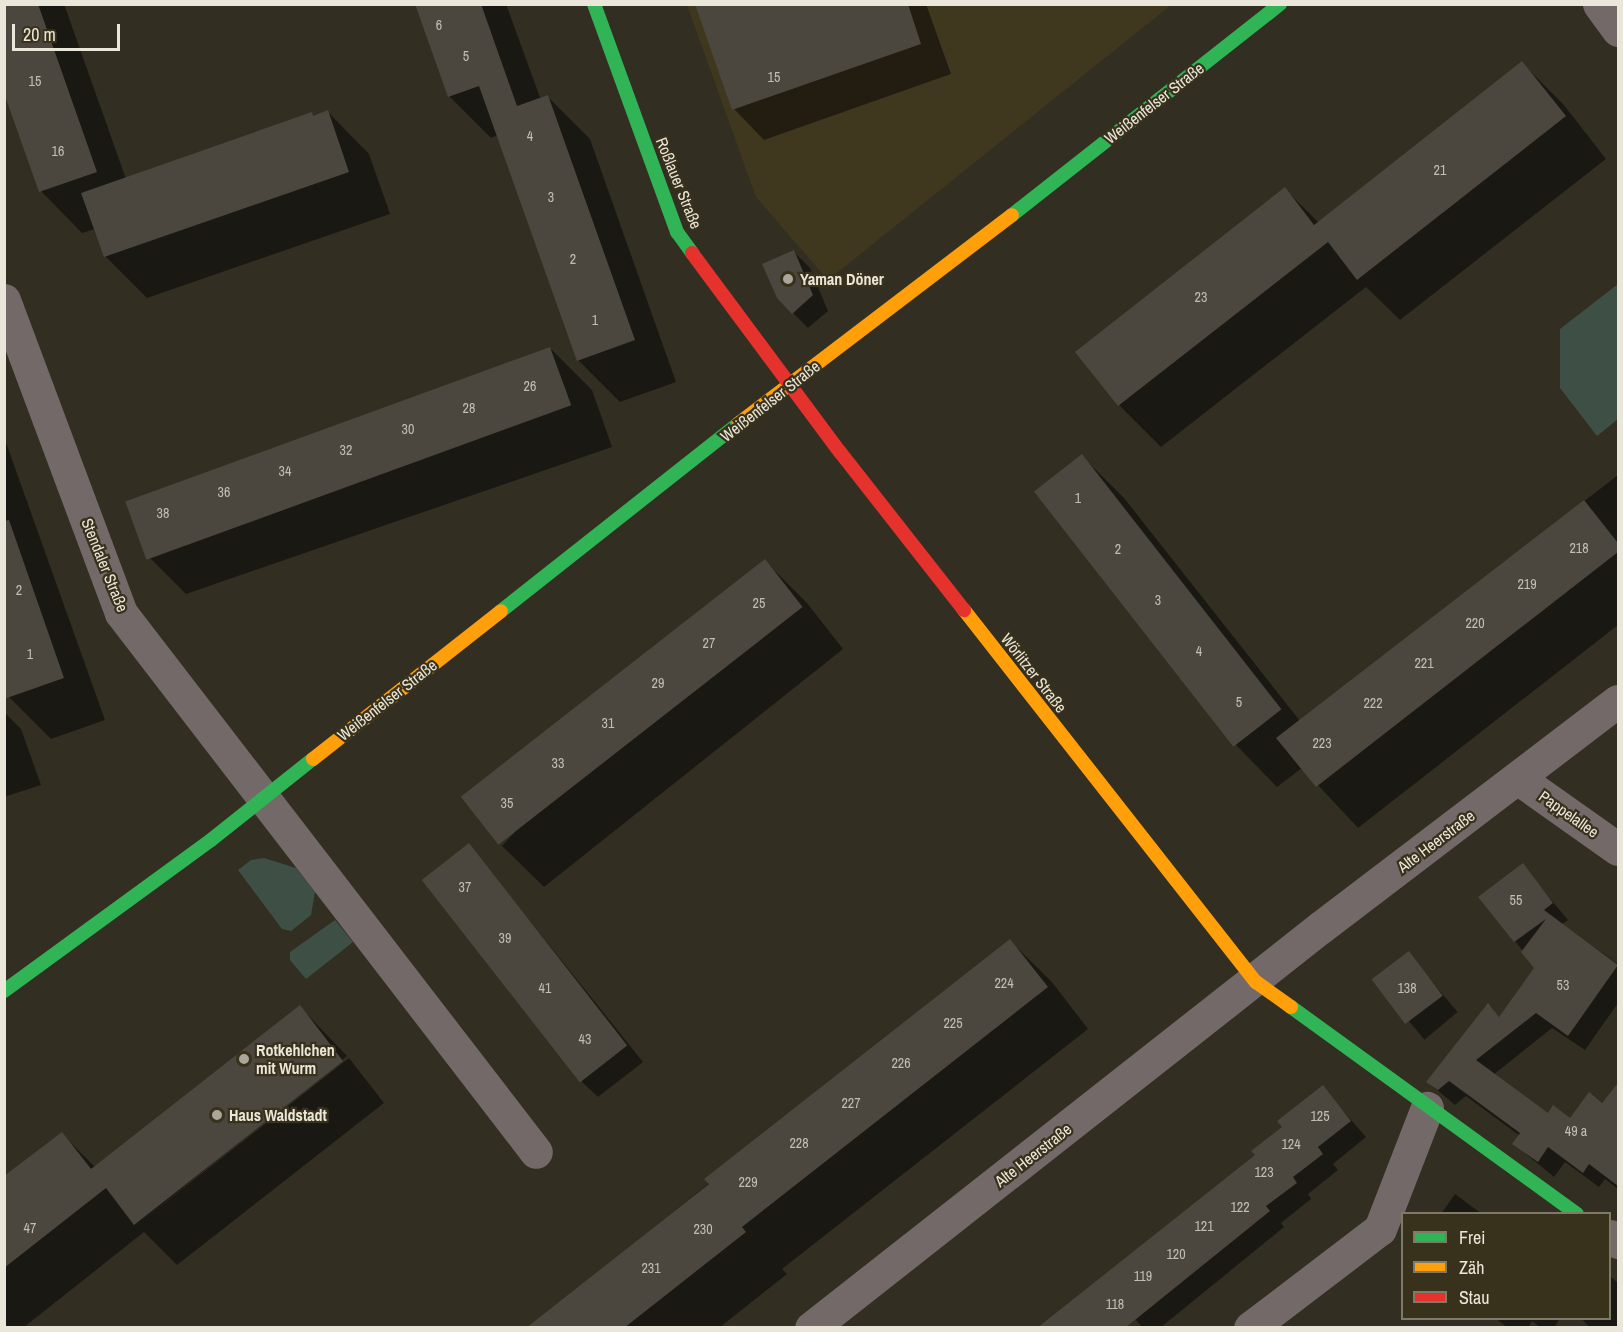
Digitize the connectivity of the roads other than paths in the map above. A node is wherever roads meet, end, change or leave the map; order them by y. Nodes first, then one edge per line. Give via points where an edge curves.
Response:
1 (594, 4) edge
2 (1280, 4) edge
3 (1599, 4) edge
4 (1618, 30) edge
5 (4, 300) edge
6 (789, 384) junction
7 (1618, 701) edge
8 (1519, 779) junction
9 (262, 799) junction
10 (1618, 849) edge
11 (1256, 982) junction
12 (4, 991) edge
13 (1427, 1108) junction
14 (536, 1152) dead end
15 (1574, 1212) edge
16 (811, 1328) edge
17 (1250, 1328) edge

1 - 6 street, Roßlauer Straße via 677,232
2 - 6 street, Weißenfelser Straße via 948,265
3 - 4 street
5 - 9 street, Stendaler Straße via 122,613
6 - 9 street, Weißenfelser Straße
6 - 11 street, Wörlitzer Straße
7 - 8 street, Alte Heerstraße
8 - 10 street, Pappelallee
8 - 11 street, Alte Heerstraße via 1321,927
9 - 12 street, Weißenfelser Straße
9 - 14 street
11 - 13 street
11 - 16 street, Alte Heerstraße
13 - 15 street
13 - 17 street via 1380,1229

